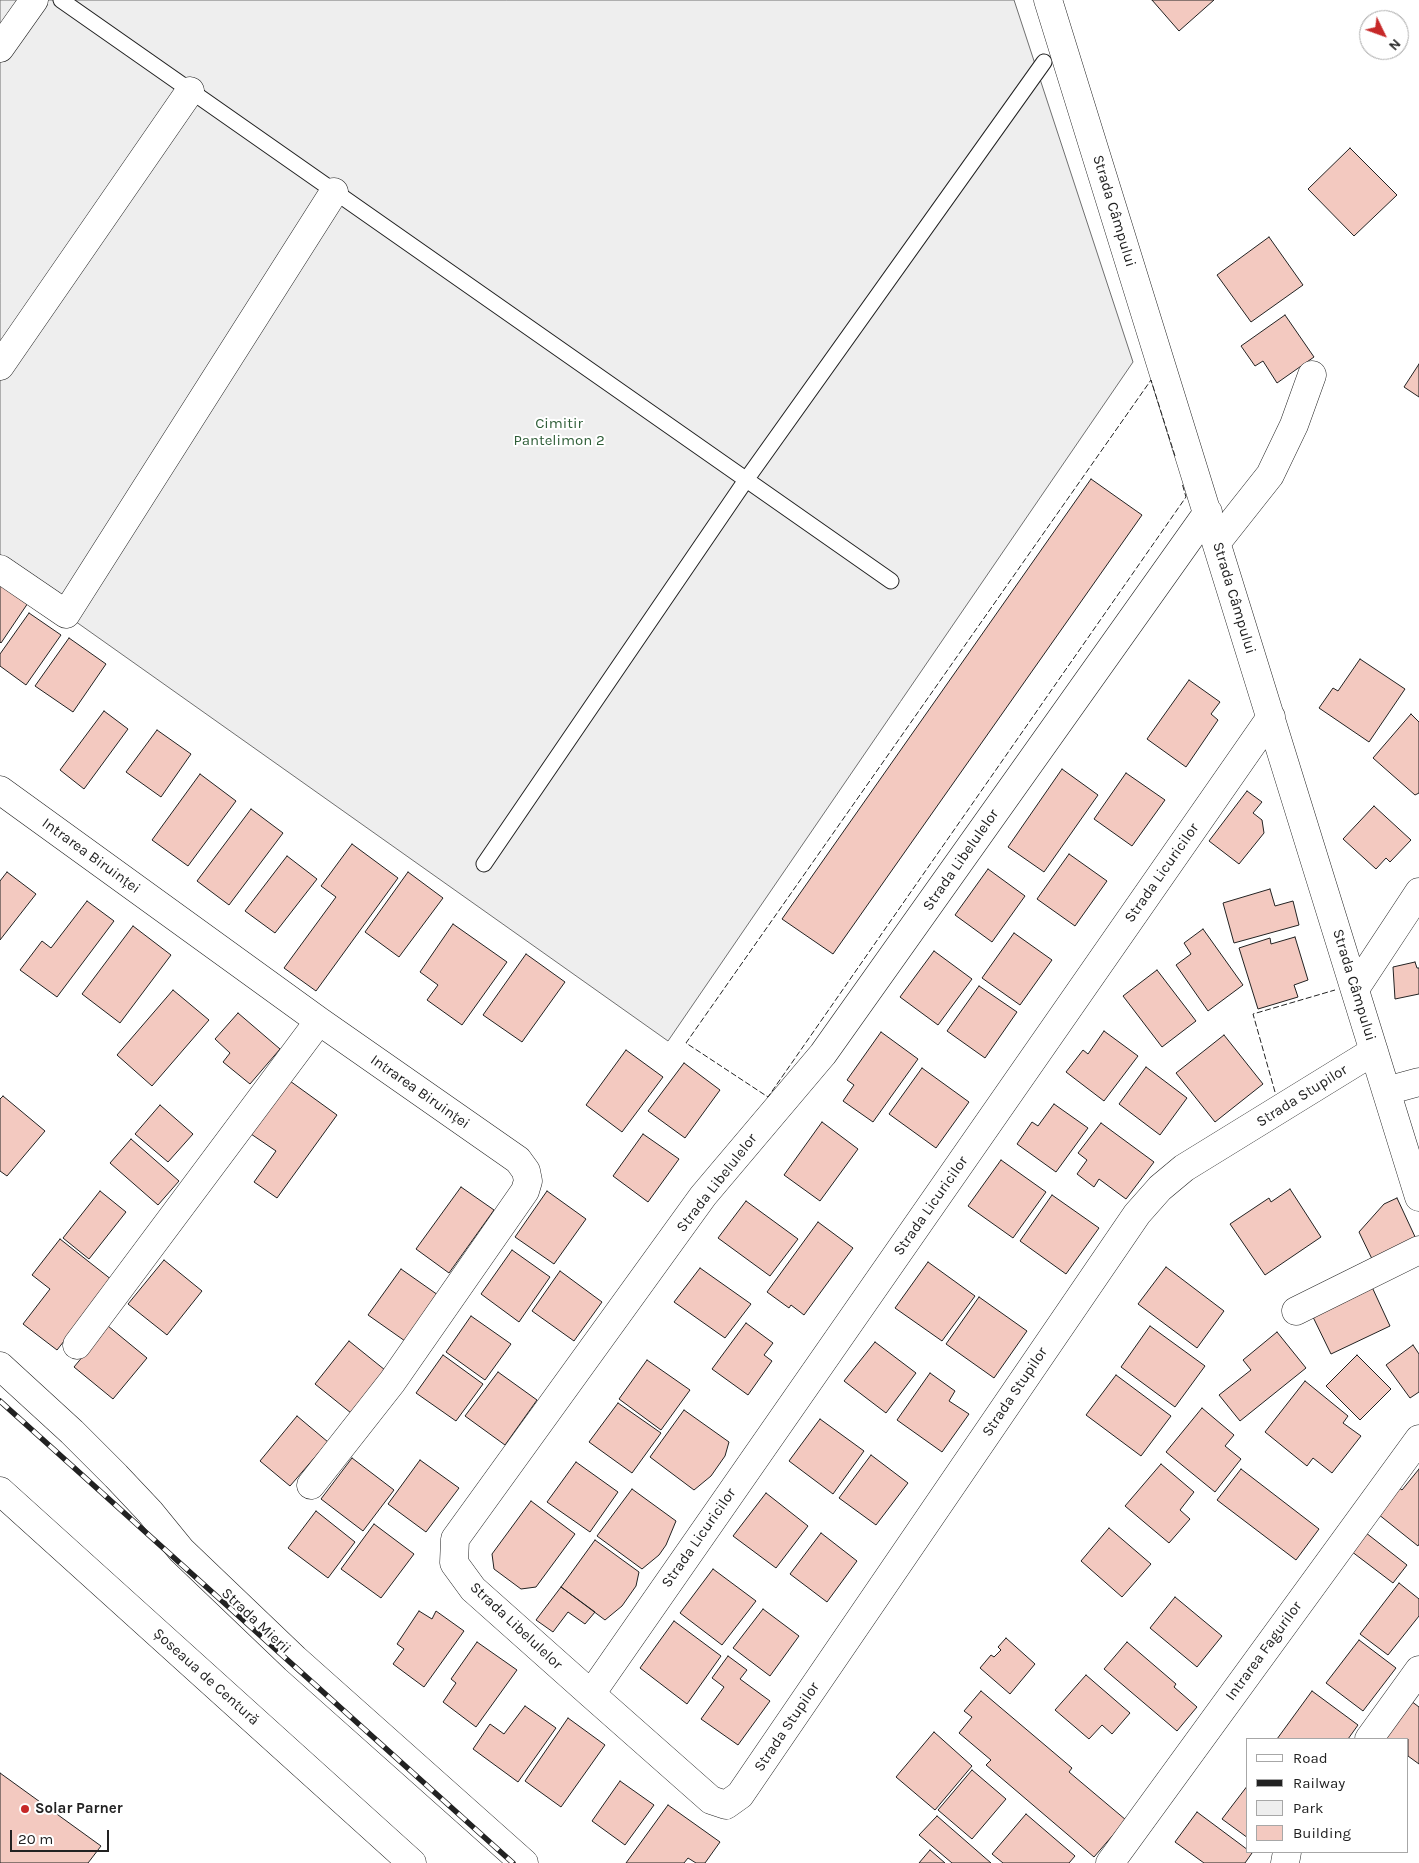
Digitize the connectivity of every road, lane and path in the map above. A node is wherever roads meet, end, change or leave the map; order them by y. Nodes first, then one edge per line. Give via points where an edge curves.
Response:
1 (34, 0) edge
2 (60, 0) edge
3 (1048, 0) edge
4 (0, 48) edge
5 (1044, 62) dead end
6 (190, 91) junction
7 (334, 192) junction
8 (0, 366) edge
9 (1312, 375) dead end
10 (746, 480) junction
11 (1208, 512) junction
12 (1217, 542) junction
13 (0, 569) edge
14 (891, 582) dead end
15 (1271, 717) junction
16 (0, 790) edge
17 (484, 864) dead end
18 (1419, 892) edge
19 (1355, 989) junction
20 (319, 1021) junction
21 (1374, 1051) junction
22 (1419, 1082) edge
23 (1386, 1091) junction
24 (1419, 1197) edge
25 (1419, 1250) edge
26 (1296, 1311) dead end
27 (77, 1345) dead end
28 (0, 1366) edge
29 (1419, 1439) edge
30 (311, 1485) dead end
31 (0, 1491) edge
32 (1419, 1670) edge
33 (590, 1694) junction
34 (1369, 1738) edge
35 (726, 1805) joint
36 (408, 1861) edge
37 (524, 1863) edge
38 (1110, 1863) edge

1 - 4 street
2 - 6 lane
3 - 11 street, Strada Câmpului
5 - 10 lane
6 - 7 lane
6 - 8 street
7 - 10 lane
7 - 13 street via 66,614
9 - 12 street via 1294,425 1270,475
10 - 14 lane
10 - 17 lane
11 - 12 street, Strada Câmpului
11 - 33 street, Strada Libelulelor via 823,1054 703,1196 455,1539 454,1563 473,1589
12 - 15 street, Strada Câmpului
15 - 19 street, Strada Câmpului
15 - 33 street, Strada Licuricilor
16 - 20 street, Intrarea Biruinței
18 - 19 street
19 - 21 street, Strada Câmpului
20 - 27 street
20 - 30 street, Intrarea Biruinței via 518,1160 528,1181 392,1382
21 - 23 street, Strada Câmpului
21 - 35 street, Strada Stupilor via 1184,1168 1137,1214 740,1795
22 - 23 street
23 - 24 street, Strada Câmpului
25 - 26 street
28 - 37 street, Strada Mierii via 116,1476 181,1550 295,1658
29 - 38 street, Intrarea Fagurilor
31 - 36 street, Șoseaua de Centură
32 - 34 street
33 - 35 street, Strada Libelulelor via 712,1800

